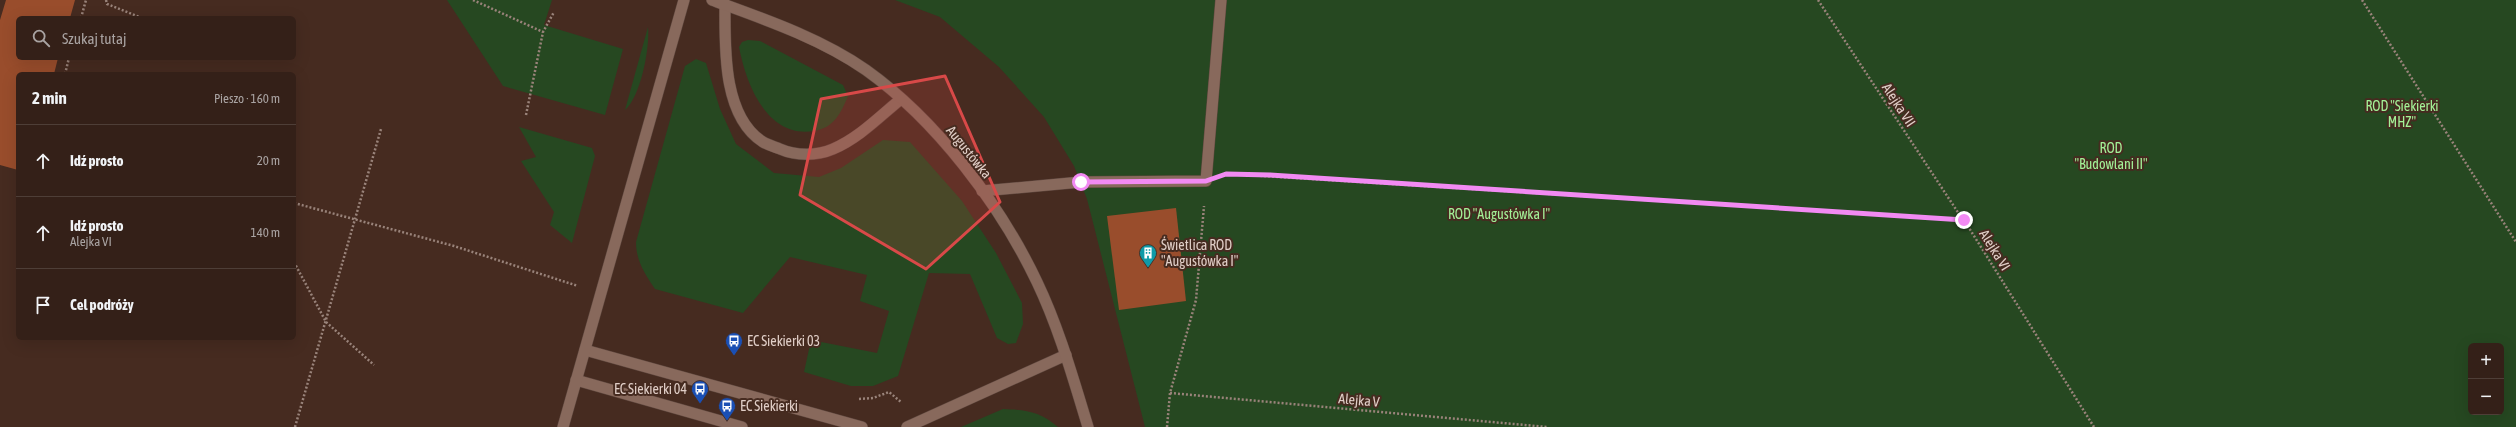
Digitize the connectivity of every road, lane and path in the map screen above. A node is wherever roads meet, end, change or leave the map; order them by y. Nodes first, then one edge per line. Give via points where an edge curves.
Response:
1 (86, 0) edge
2 (106, 0) edge
3 (473, 0) edge
4 (684, 0) edge
5 (712, 0) edge
6 (1221, 0) edge
7 (1818, 0) edge
8 (2362, 0) edge
9 (725, 4) junction
10 (554, 12) dead end
11 (82, 16) edge
12 (137, 16) edge
13 (543, 32) junction
14 (68, 60) edge
15 (66, 72) edge
16 (902, 99) junction
17 (526, 115) dead end
18 (381, 129) dead end
19 (1206, 181) junction
20 (982, 191) junction
21 (296, 203) edge
22 (355, 218) junction
23 (1964, 220) junction
24 (2516, 242) edge
25 (296, 266) edge
26 (601, 293) junction
27 (326, 322) junction
28 (585, 350) junction
29 (1066, 355) junction
30 (374, 365) dead end
31 (576, 380) junction
32 (1170, 394) junction
33 (296, 427) edge
34 (563, 427) edge
35 (742, 427) edge
36 (862, 427) edge
37 (907, 427) edge
38 (1088, 427) edge
39 (1167, 427) edge
40 (1547, 427) edge
41 (2094, 427) edge

1 - 11 path
2 - 12 path via 107,4
3 - 13 path
4 - 26 street
5 - 9 street, Augustówka
6 - 19 street
7 - 23 path, Alejka VII
8 - 24 path
9 - 16 street, Augustówka via 821,44 865,70
9 - 16 street via 725,66 735,105 748,128 763,142 785,151 809,155 832,150 854,137
10 - 13 path
13 - 17 path
14 - 15 path
16 - 20 street, Augustówka via 943,142
18 - 22 path
19 - 20 street via 1081,182
19 - 23 path, Alejka VI via 1226,174 1270,175
19 - 32 path via 1196,300
20 - 29 street, Augustówka via 1011,235 1037,282
21 - 22 path
22 - 26 path via 454,246
22 - 27 path
23 - 41 path, Alejka VI
25 - 27 path
26 - 28 street
27 - 30 path
27 - 33 path
28 - 31 street
28 - 36 street
29 - 37 street
29 - 38 street, Augustówka
31 - 34 street
31 - 35 street
32 - 39 path
32 - 40 path, Alejka V

